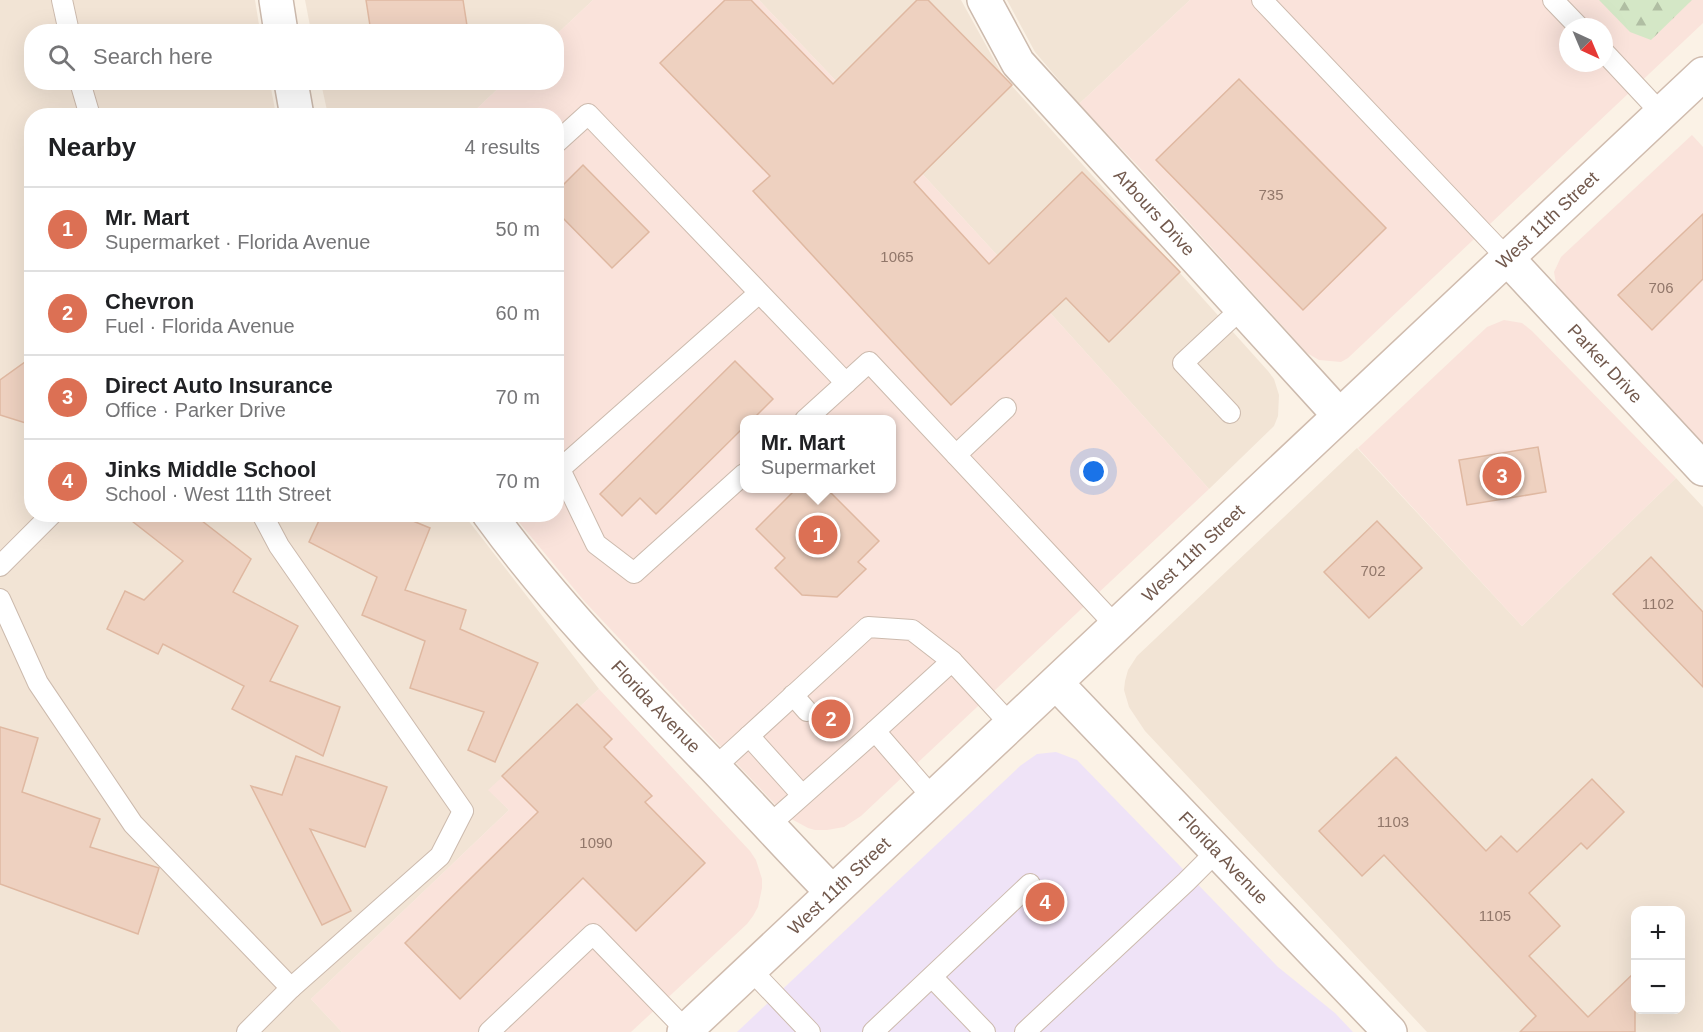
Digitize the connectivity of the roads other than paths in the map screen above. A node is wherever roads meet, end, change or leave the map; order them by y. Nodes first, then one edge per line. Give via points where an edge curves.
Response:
1 (62, 0) edge
2 (276, 0) edge
3 (984, 0) edge
4 (1262, 0) edge
5 (1553, 0) edge
6 (1570, 18) edge
7 (67, 24) edge
8 (280, 24) edge
9 (1613, 62) edge
10 (1703, 74) edge
11 (82, 90) edge
12 (292, 90) edge
13 (88, 108) edge
14 (296, 108) edge
15 (1661, 113) junction
16 (564, 136) edge
17 (1507, 258) junction
18 (759, 293) junction
19 (1242, 308) junction
20 (846, 383) junction
21 (1006, 408) dead end
22 (1230, 413) dead end
23 (811, 415) edge
24 (1339, 415) junction
25 (956, 455) junction
26 (564, 460) edge
27 (1703, 469) edge
28 (564, 477) edge
29 (740, 478) edge
30 (44, 522) edge
31 (266, 522) edge
32 (495, 522) edge
33 (0, 566) edge
34 (0, 599) edge
35 (1116, 626) junction
36 (952, 661) junction
37 (1056, 683) junction
38 (793, 695) junction
39 (807, 711) dead end
40 (1011, 725) junction
41 (875, 731) junction
42 (749, 736) junction
43 (714, 768) junction
44 (802, 795) junction
45 (933, 798) junction
46 (768, 826) junction
47 (1217, 851) junction
48 (1030, 884) dead end
49 (832, 892) junction
50 (750, 969) junction
51 (932, 977) junction
52 (291, 988) junction
53 (685, 1031) edge
54 (247, 1032) edge
55 (489, 1032) edge
56 (810, 1032) edge
57 (873, 1032) edge
58 (985, 1032) edge
59 (1025, 1032) edge
60 (1390, 1032) edge

1 - 7 lane
2 - 8 street
3 - 19 street, Arbours Drive via 1018,63
4 - 17 lane
5 - 6 lane
9 - 15 lane
10 - 15 street, West 11th Street
11 - 13 lane
12 - 14 street
15 - 17 street, West 11th Street
16 - 18 lane via 588,114
17 - 24 street, West 11th Street
17 - 27 street, Parker Drive
18 - 20 lane
18 - 26 lane
19 - 22 lane via 1183,363
19 - 24 street, Arbours Drive
20 - 23 lane
20 - 25 lane via 869,362
21 - 25 lane
24 - 35 street, West 11th Street
25 - 35 lane
28 - 29 lane via 596,544 634,573
30 - 33 lane
31 - 52 lane via 463,811 440,856
32 - 43 street, Florida Avenue via 560,604
34 - 52 lane via 38,683 133,824
35 - 37 street, West 11th Street
36 - 38 lane via 912,630 868,627
36 - 40 lane
36 - 41 lane
37 - 40 street, West 11th Street
37 - 47 street, Florida Avenue
38 - 39 lane
38 - 42 lane
40 - 45 street, West 11th Street
41 - 44 lane via 844,751
41 - 45 lane
42 - 43 lane
42 - 44 lane
43 - 46 street, Florida Avenue
44 - 46 lane
45 - 49 street, West 11th Street
46 - 49 street, Florida Avenue
47 - 59 lane
47 - 60 street, Florida Avenue
48 - 51 lane
49 - 50 street, West 11th Street
50 - 53 street, West 11th Street
50 - 56 lane
51 - 57 lane
51 - 58 lane
52 - 54 lane
53 - 55 lane via 593,934

